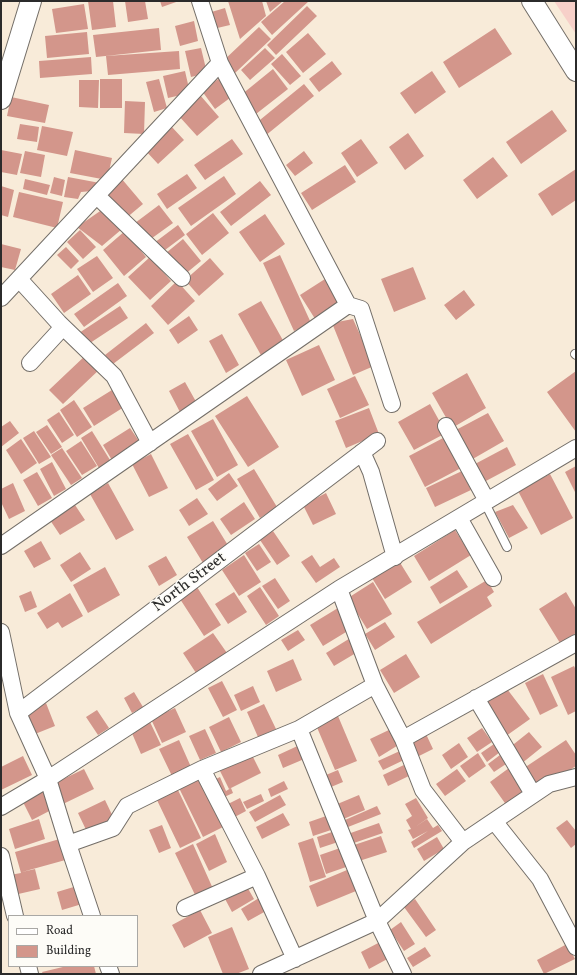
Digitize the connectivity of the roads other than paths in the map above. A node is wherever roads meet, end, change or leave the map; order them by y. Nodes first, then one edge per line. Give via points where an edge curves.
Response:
1 (31, 1) edge
2 (200, 1) edge
3 (532, 1) edge
4 (220, 63) junction
5 (576, 71) edge
6 (1, 99) edge
7 (97, 196) junction
8 (182, 278) dead end
9 (19, 279) junction
10 (1, 298) edge
11 (348, 304) junction
12 (63, 327) junction
13 (30, 363) dead end
14 (392, 404) dead end
15 (446, 426) dead end
16 (377, 441) dead end
17 (150, 443) junction
18 (576, 448) edge
19 (362, 452) junction
20 (486, 502) junction
21 (459, 518) junction
22 (1, 546) edge
23 (507, 546) dead end
24 (395, 556) junction
25 (493, 578) dead end
26 (339, 589) junction
27 (1, 632) edge
28 (576, 643) edge
29 (4, 658) edge
30 (375, 685) junction
31 (476, 698) junction
32 (18, 713) junction
33 (298, 728) junction
34 (403, 739) junction
35 (202, 769) junction
36 (576, 777) edge
37 (48, 779) junction
38 (534, 794) junction
39 (1, 807) edge
40 (494, 821) junction
41 (463, 842) junction
42 (68, 844) junction
43 (1, 856) edge
44 (257, 876) junction
45 (185, 908) dead end
46 (15, 915) edge
47 (92, 915) edge
48 (377, 921) junction
49 (576, 947) edge
50 (295, 959) junction
51 (261, 974) edge
52 (403, 974) edge

1 - 6 street
2 - 4 street
3 - 5 street
4 - 7 street
4 - 11 street
7 - 8 street
7 - 9 street
9 - 10 street
9 - 12 street
11 - 14 street via 361,309
11 - 17 street
12 - 13 street
12 - 17 street via 114,376
15 - 20 street
16 - 19 street, North Street
17 - 22 street
18 - 20 street
19 - 24 street via 371,472
19 - 32 street, North Street
20 - 21 street
20 - 23 lane
21 - 24 street
21 - 25 street
24 - 26 street
26 - 30 street
26 - 37 street
27 - 29 street
28 - 31 street
29 - 32 street
30 - 33 street
30 - 34 street
31 - 34 street
31 - 38 street
32 - 37 street
33 - 35 street
33 - 48 street
34 - 41 street via 423,790
35 - 42 street via 127,806 113,828
35 - 44 street
36 - 38 street via 550,784
37 - 39 street
37 - 42 street
38 - 40 street
40 - 41 street
40 - 49 street via 540,880
41 - 48 street
42 - 47 street
43 - 46 street
44 - 45 street
44 - 50 street
48 - 50 street
48 - 52 street
50 - 51 street

